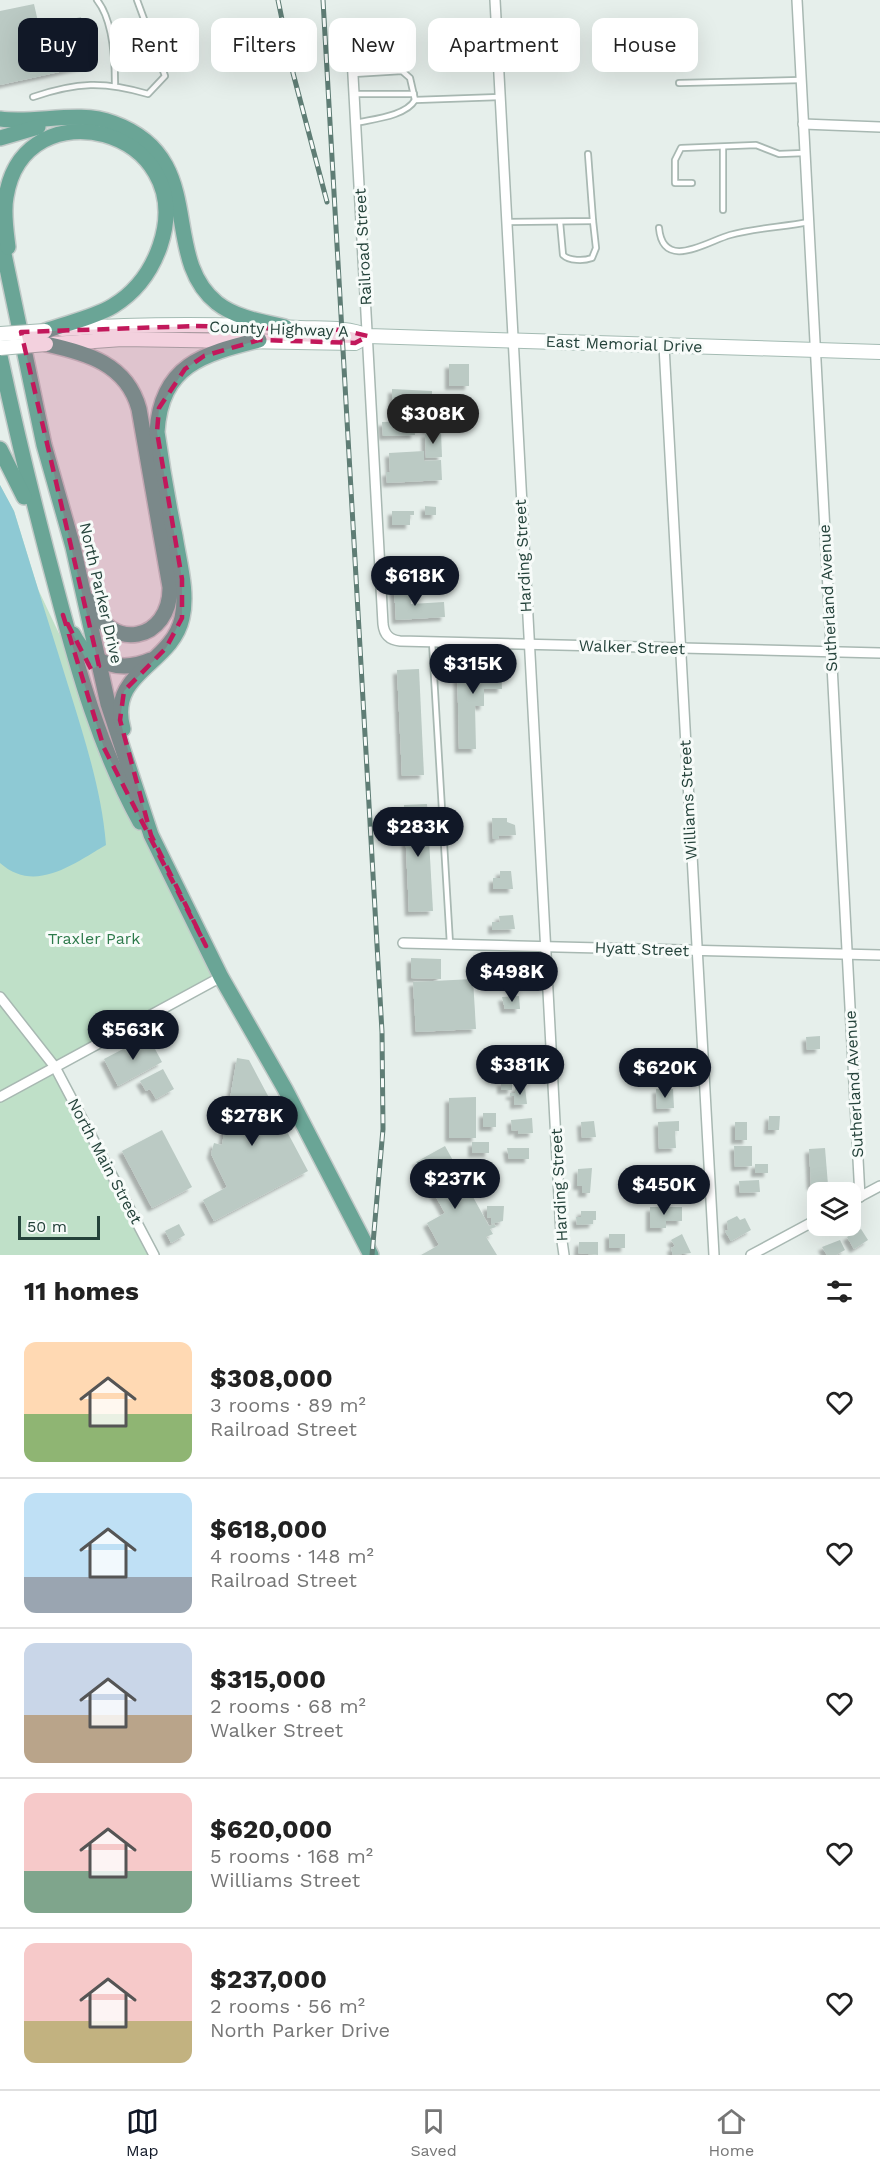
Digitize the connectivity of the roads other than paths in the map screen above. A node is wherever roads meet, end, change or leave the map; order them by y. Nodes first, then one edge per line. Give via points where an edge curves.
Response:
1 (97, 0) edge
2 (137, 0) edge
3 (495, 0) edge
4 (797, 0) edge
5 (353, 74) joint
6 (801, 80) junction
7 (679, 83) dead end
8 (115, 84) junction
9 (354, 94) junction
10 (33, 97) dead end
11 (415, 97) junction
12 (500, 97) junction
13 (0, 119) edge
14 (70, 120) junction
15 (356, 123) junction
16 (803, 124) junction
17 (880, 127) edge
18 (0, 138) edge
19 (723, 148) junction
20 (805, 153) junction
21 (588, 154) dead end
22 (692, 183) dead end
23 (723, 210) dead end
24 (593, 221) junction
25 (506, 222) junction
26 (560, 222) junction
27 (809, 222) junction
28 (659, 228) dead end
29 (0, 235) edge
30 (11, 286) junction
31 (285, 327) junction
32 (0, 334) edge
33 (368, 336) junction
34 (45, 337) junction
35 (259, 340) junction
36 (513, 341) junction
37 (664, 346) junction
38 (0, 348) edge
39 (816, 350) junction
40 (880, 352) edge
41 (0, 356) edge
42 (0, 449) edge
43 (42, 535) junction
44 (73, 547) junction
45 (63, 615) junction
46 (386, 634) joint
47 (432, 642) junction
48 (528, 644) junction
49 (680, 648) junction
50 (831, 652) junction
51 (880, 653) edge
52 (154, 658) junction
53 (98, 660) junction
54 (129, 765) junction
55 (403, 943) dead end
56 (450, 944) junction
57 (206, 946) junction
58 (546, 946) junction
59 (695, 951) junction
60 (847, 954) junction
61 (880, 955) edge
62 (222, 977) junction
63 (0, 996) edge
64 (55, 1067) junction
65 (0, 1097) edge
66 (859, 1182) edge
67 (880, 1186) edge
68 (861, 1196) edge
69 (807, 1225) edge
70 (154, 1255) edge
71 (371, 1255) edge
72 (564, 1255) edge
73 (714, 1255) edge
74 (751, 1255) edge

1 - 8 lane via 110,25
2 - 8 lane via 165,76 148,94
3 - 12 street, Harding Street
4 - 6 street, Sutherland Avenue
5 - 9 street, Railroad Street
5 - 11 lane via 402,71 410,78
6 - 7 lane
6 - 16 street, Sutherland Avenue
8 - 10 lane via 65,86
9 - 11 lane
9 - 15 street, Railroad Street
11 - 12 lane
11 - 15 lane via 412,105 400,111
12 - 25 street, Harding Street
13 - 14 main road
14 - 18 main road
14 - 31 main road via 111,122 147,141 174,182 188,254 207,293 233,312
15 - 33 street, Railroad Street
16 - 17 street
16 - 20 street, Sutherland Avenue
19 - 20 lane via 756,145 779,154
19 - 22 lane via 689,147 677,153 675,183
19 - 23 lane
20 - 27 street, Sutherland Avenue
21 - 24 lane
24 - 26 lane
24 - 26 lane via 596,248 588,260 562,255
25 - 26 lane
25 - 36 street, Harding Street
27 - 28 lane via 732,234 684,251 667,247
27 - 39 street, Sutherland Avenue
29 - 30 main road, North Parker Drive
30 - 34 main road via 4,213 15,169 24,158 53,137 83,130 113,136 138,153 156,175 165,205 163,236 154,263 136,288 113,306
30 - 44 main road, North Parker Drive via 44,445
31 - 33 main road, County Highway A via 356,331
31 - 34 main road, County Highway A via 158,326
32 - 34 main road, County Highway A, bridge
33 - 35 main road, County Highway A via 355,343
33 - 36 main road, East Memorial Drive
33 - 46 street, Railroad Street
34 - 35 main road, County Highway A
34 - 38 main road, County Highway A, bridge
34 - 44 main road via 114,369 137,400 170,587 168,608 159,623 146,632 127,635 102,623
35 - 52 main road via 204,356 185,369 159,408 157,432 183,618 178,632
36 - 37 main road, East Memorial Drive
36 - 48 street, Harding Street
37 - 39 main road, East Memorial Drive
37 - 49 street, Williams Street
39 - 40 main road, East Memorial Drive
39 - 50 street, Sutherland Avenue
41 - 43 main road, North Parker Drive
42 - 43 main road
43 - 45 main road, North Parker Drive
44 - 53 main road, North Parker Drive
45 - 53 main road via 79,646
45 - 57 main road, North Parker Drive via 104,748 126,798
46 - 47 street, Walker Street via 395,641
47 - 48 street, Walker Street
47 - 56 lane
48 - 49 street, Walker Street
48 - 58 street, Harding Street
49 - 50 street, Walker Street
49 - 59 street, Williams Street
50 - 51 street, Walker Street
50 - 60 street, Sutherland Avenue
52 - 53 main road via 130,666
52 - 54 main road via 124,691 120,720
53 - 54 main road, North Parker Drive
54 - 57 main road, North Parker Drive via 151,835
55 - 56 street, Hyatt Street
56 - 58 street, Hyatt Street
57 - 62 main road, North Parker Drive
58 - 59 street, Hyatt Street
58 - 72 street, Harding Street
59 - 60 street, Hyatt Street
59 - 73 street, Williams Street
60 - 61 street, Hyatt Street
60 - 66 street, Sutherland Avenue
62 - 64 street
62 - 71 main road, North Parker Drive
63 - 64 street, North Main Street
64 - 65 street
64 - 70 street, North Main Street
67 - 68 street
69 - 74 street

